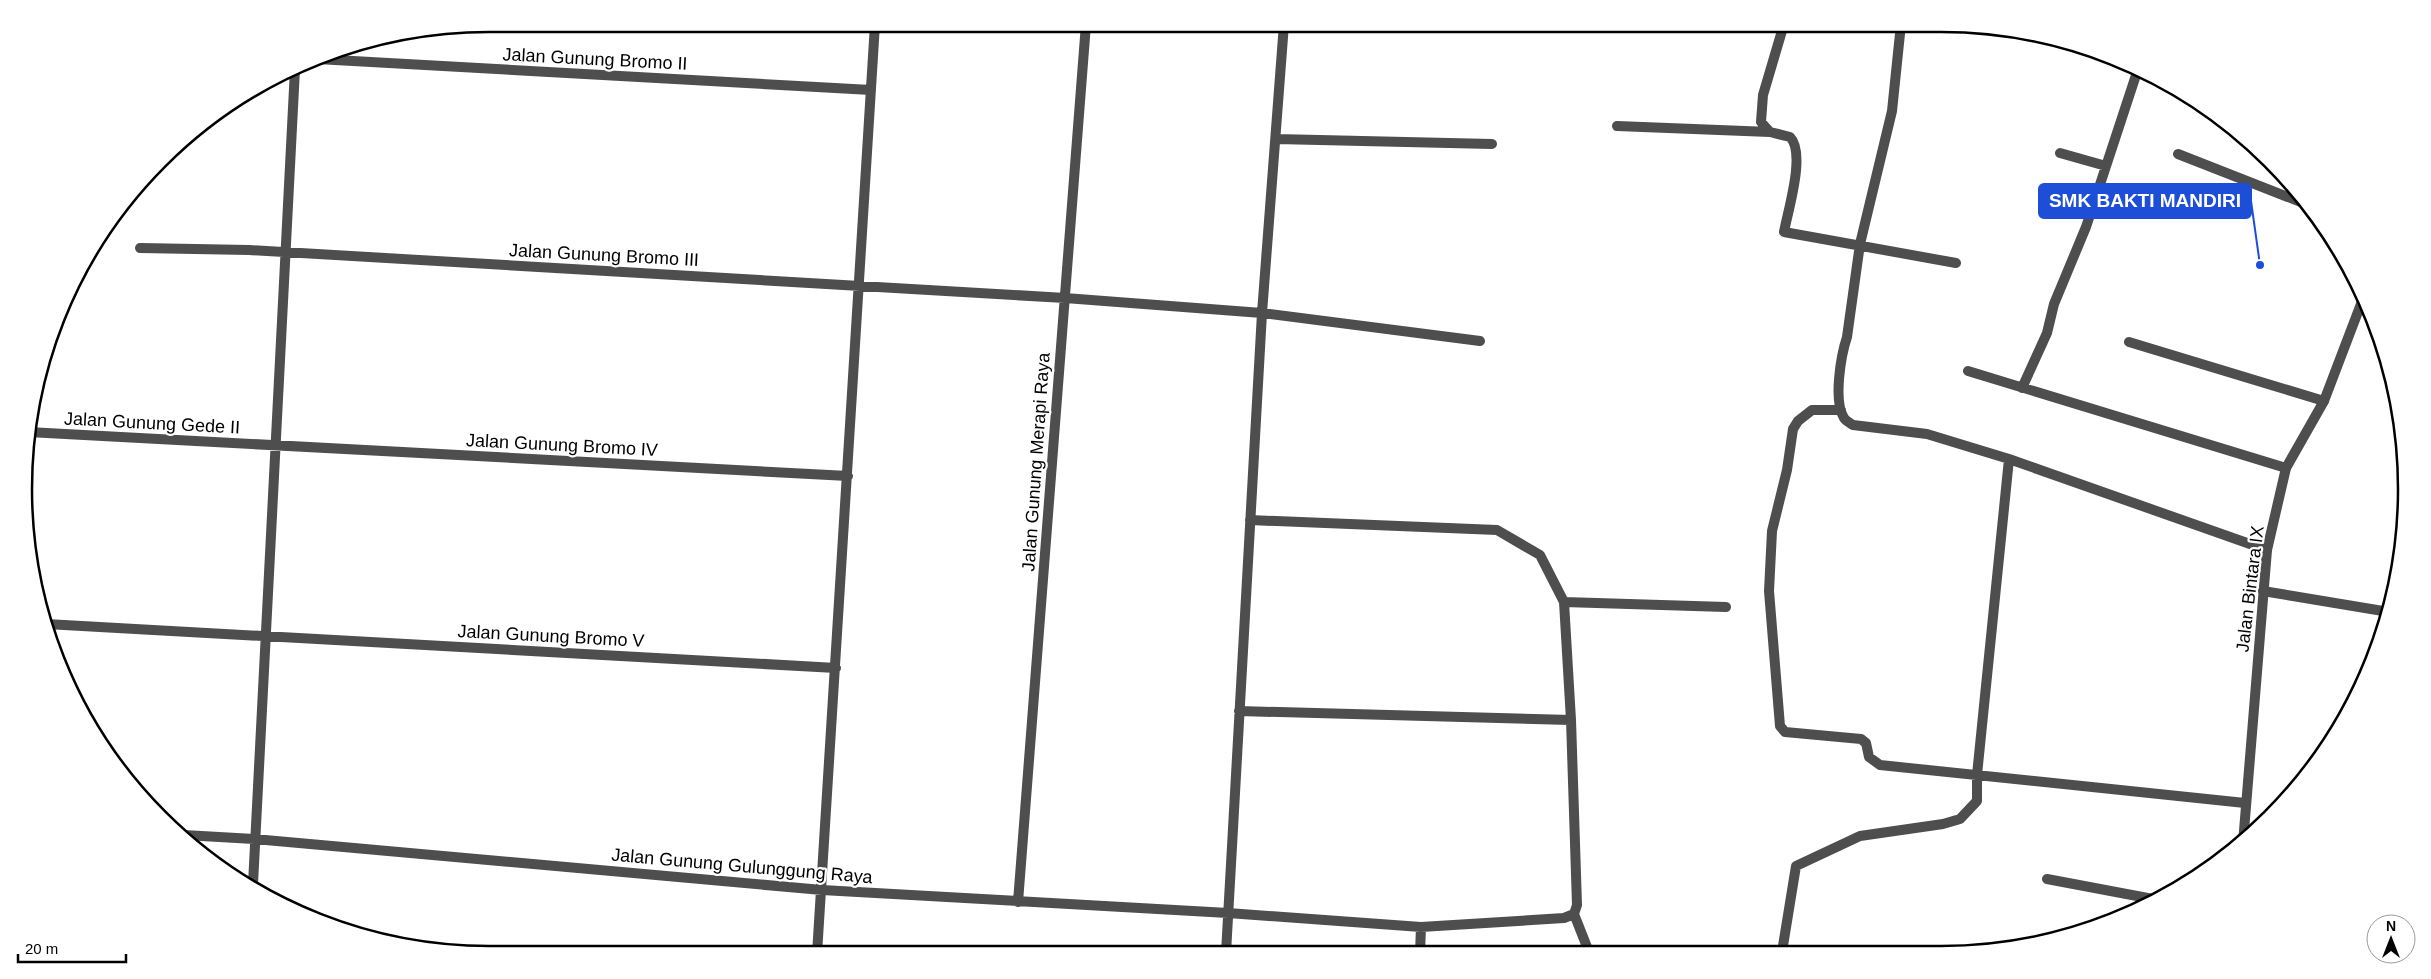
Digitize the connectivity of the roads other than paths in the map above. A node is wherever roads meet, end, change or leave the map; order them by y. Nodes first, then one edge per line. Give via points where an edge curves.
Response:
1 (875, 32) edge
2 (1085, 32) edge
3 (1283, 32) edge
4 (1782, 32) edge
5 (1900, 32) edge
6 (335, 60) edge
7 (295, 76) edge
8 (2136, 76) edge
9 (871, 90) junction
10 (1617, 126) dead end
11 (1770, 132) junction
12 (1276, 139) junction
13 (1492, 144) dead end
14 (2060, 153) dead end
15 (2178, 154) dead end
16 (2106, 166) junction
17 (2295, 200) edge
18 (1860, 244) junction
19 (140, 248) dead end
20 (285, 252) junction
21 (1956, 263) dead end
22 (859, 286) junction
23 (1065, 298) junction
24 (2360, 306) edge
25 (1262, 313) junction
26 (1480, 341) dead end
27 (2129, 342) dead end
28 (1968, 371) dead end
29 (2022, 388) junction
30 (2324, 401) junction
31 (1841, 410) junction
32 (36, 432) edge
33 (275, 446) junction
34 (2009, 460) junction
35 (2286, 468) junction
36 (848, 476) junction
37 (1250, 520) junction
38 (2267, 550) junction
39 (2263, 591) junction
40 (1564, 602) junction
41 (1726, 607) dead end
42 (2382, 611) edge
43 (53, 624) edge
44 (265, 636) junction
45 (836, 668) junction
46 (1239, 711) junction
47 (1572, 720) junction
48 (1978, 775) junction
49 (2245, 802) junction
50 (2244, 833) edge
51 (191, 835) edge
52 (254, 839) junction
53 (2047, 879) dead end
54 (253, 880) edge
55 (822, 890) junction
56 (2146, 898) edge
57 (1018, 902) junction
58 (1228, 913) junction
59 (1574, 914) junction
60 (1421, 927) junction
61 (818, 946) edge
62 (1226, 946) edge
63 (1420, 946) edge
64 (1587, 946) edge
65 (1783, 946) edge

1 - 9 street
2 - 23 street, Jalan Gunung Merapi Raya
3 - 12 street
4 - 11 street via 1763,95 1762,122
5 - 18 street via 1892,111
6 - 9 street, Jalan Gunung Bromo II
7 - 20 street
8 - 16 street
9 - 22 street
10 - 11 street
11 - 18 street via 1790,137 1797,148 1784,232
12 - 13 street
12 - 25 street
14 - 16 street
15 - 17 street
16 - 29 street via 2086,227 2054,304 2047,334
18 - 21 street
18 - 31 street via 1847,337 1842,351
19 - 20 street, Jalan Gunung Bromo III
20 - 22 street, Jalan Gunung Bromo III
20 - 33 street
22 - 23 street, Jalan Gunung Bromo III
22 - 36 street
23 - 25 street, Jalan Gunung Bromo III
23 - 57 street, Jalan Gunung Merapi Raya
24 - 30 street, Jalan Bintara IX
25 - 26 street, Jalan Gunung Bromo III
25 - 37 street
27 - 30 street
28 - 29 street
29 - 35 street
30 - 35 street, Jalan Bintara IX
31 - 34 street via 1844,420 1853,425 1927,434
31 - 48 street via 1812,410 1793,429 1772,531 1769,591 1780,726 1784,732 1792,734 1861,739 1866,743 1869,757 1880,765
32 - 33 street, Jalan Gunung Gede II
33 - 36 street, Jalan Gunung Bromo IV
33 - 44 street
34 - 38 street
34 - 48 street
35 - 38 street, Jalan Bintara IX
36 - 45 street
37 - 40 street via 1497,530 1540,555
37 - 46 street
38 - 39 street, Jalan Bintara IX
39 - 42 street
39 - 49 street, Jalan Bintara IX
40 - 41 street
40 - 47 street
43 - 44 street, Jalan Gunung Bromo V
44 - 45 street, Jalan Gunung Bromo V
44 - 52 street
45 - 55 street
46 - 47 street
46 - 58 street
47 - 59 street via 1577,905
48 - 49 street
48 - 65 street via 1978,801 1960,819 1860,836 1796,866
49 - 50 street, Jalan Bintara IX
51 - 52 street, Jalan Gunung Gulunggung Raya
52 - 54 street
52 - 55 street, Jalan Gunung Gulunggung Raya
53 - 56 street
55 - 57 street, Jalan Gunung Gulunggung Raya
55 - 61 street
57 - 58 street, Jalan Gunung Gulunggung Raya
58 - 60 street, Jalan Gunung Gulunggung Raya
58 - 62 street
59 - 60 street, Jalan Gunung Gulunggung Raya via 1564,918
59 - 64 street
60 - 63 street

